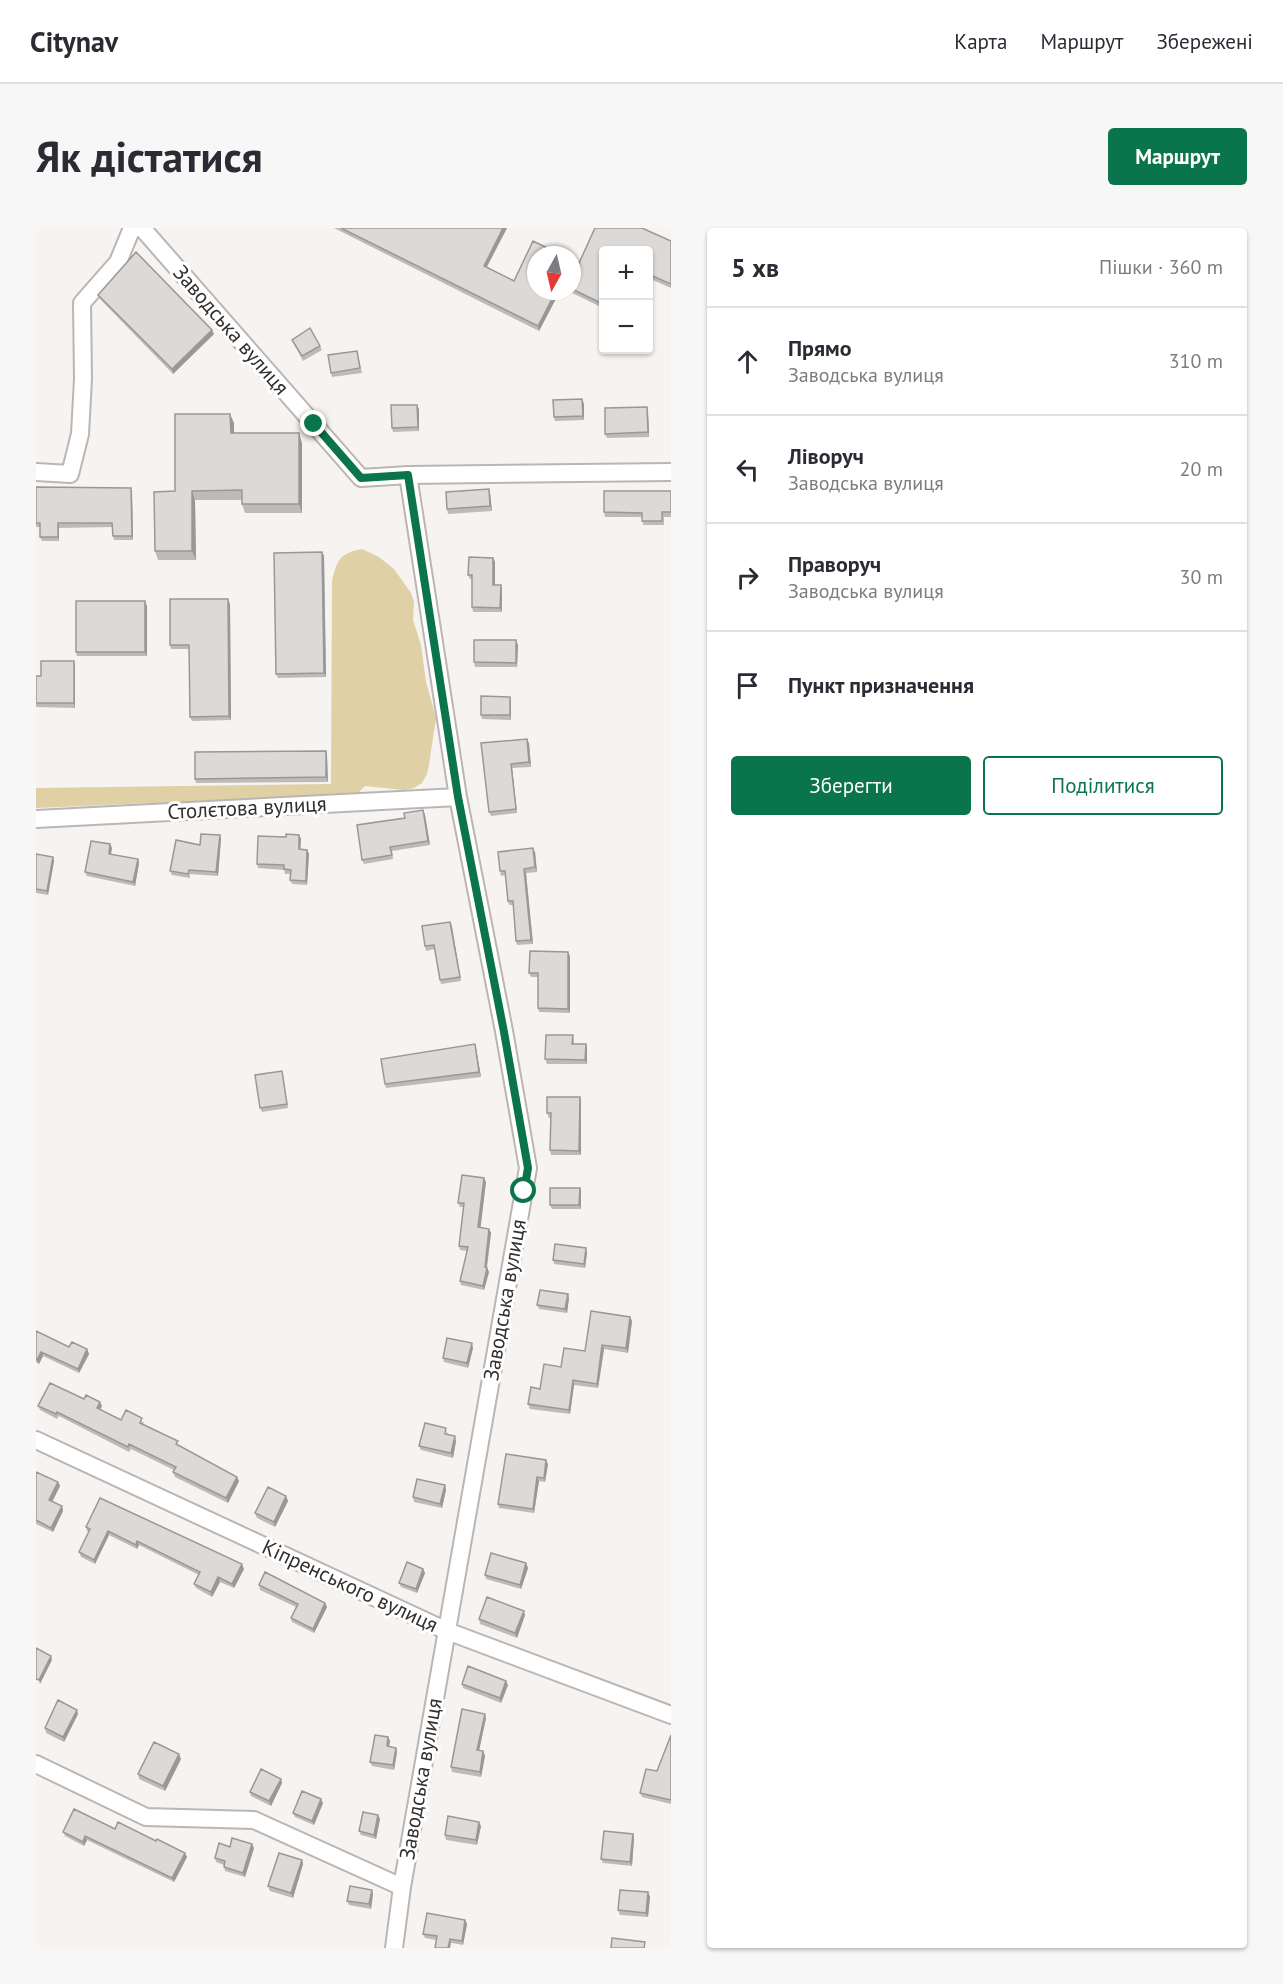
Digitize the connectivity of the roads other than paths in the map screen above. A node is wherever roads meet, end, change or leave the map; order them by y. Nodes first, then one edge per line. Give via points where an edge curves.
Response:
1 (132, 228) edge
2 (142, 228) edge
3 (36, 472) edge
4 (671, 472) edge
5 (408, 475) junction
6 (458, 797) junction
7 (36, 819) edge
8 (36, 1440) edge
9 (447, 1631) junction
10 (671, 1715) edge
11 (36, 1764) edge
12 (402, 1887) junction
13 (394, 1948) edge

1 - 3 street via 118,262 82,303 80,434 70,474
2 - 5 street, Заводська вулиця via 361,478
4 - 5 street, Заводська вулиця
5 - 6 street, Заводська вулиця
6 - 7 street, Столєтова вулиця
6 - 9 street, Заводська вулиця via 528,1168
8 - 9 street, Кіпренського вулиця
9 - 10 street, Кіпренського вулиця
9 - 12 street, Заводська вулиця
11 - 12 street via 146,1817 254,1821
12 - 13 street, Заводська вулиця

